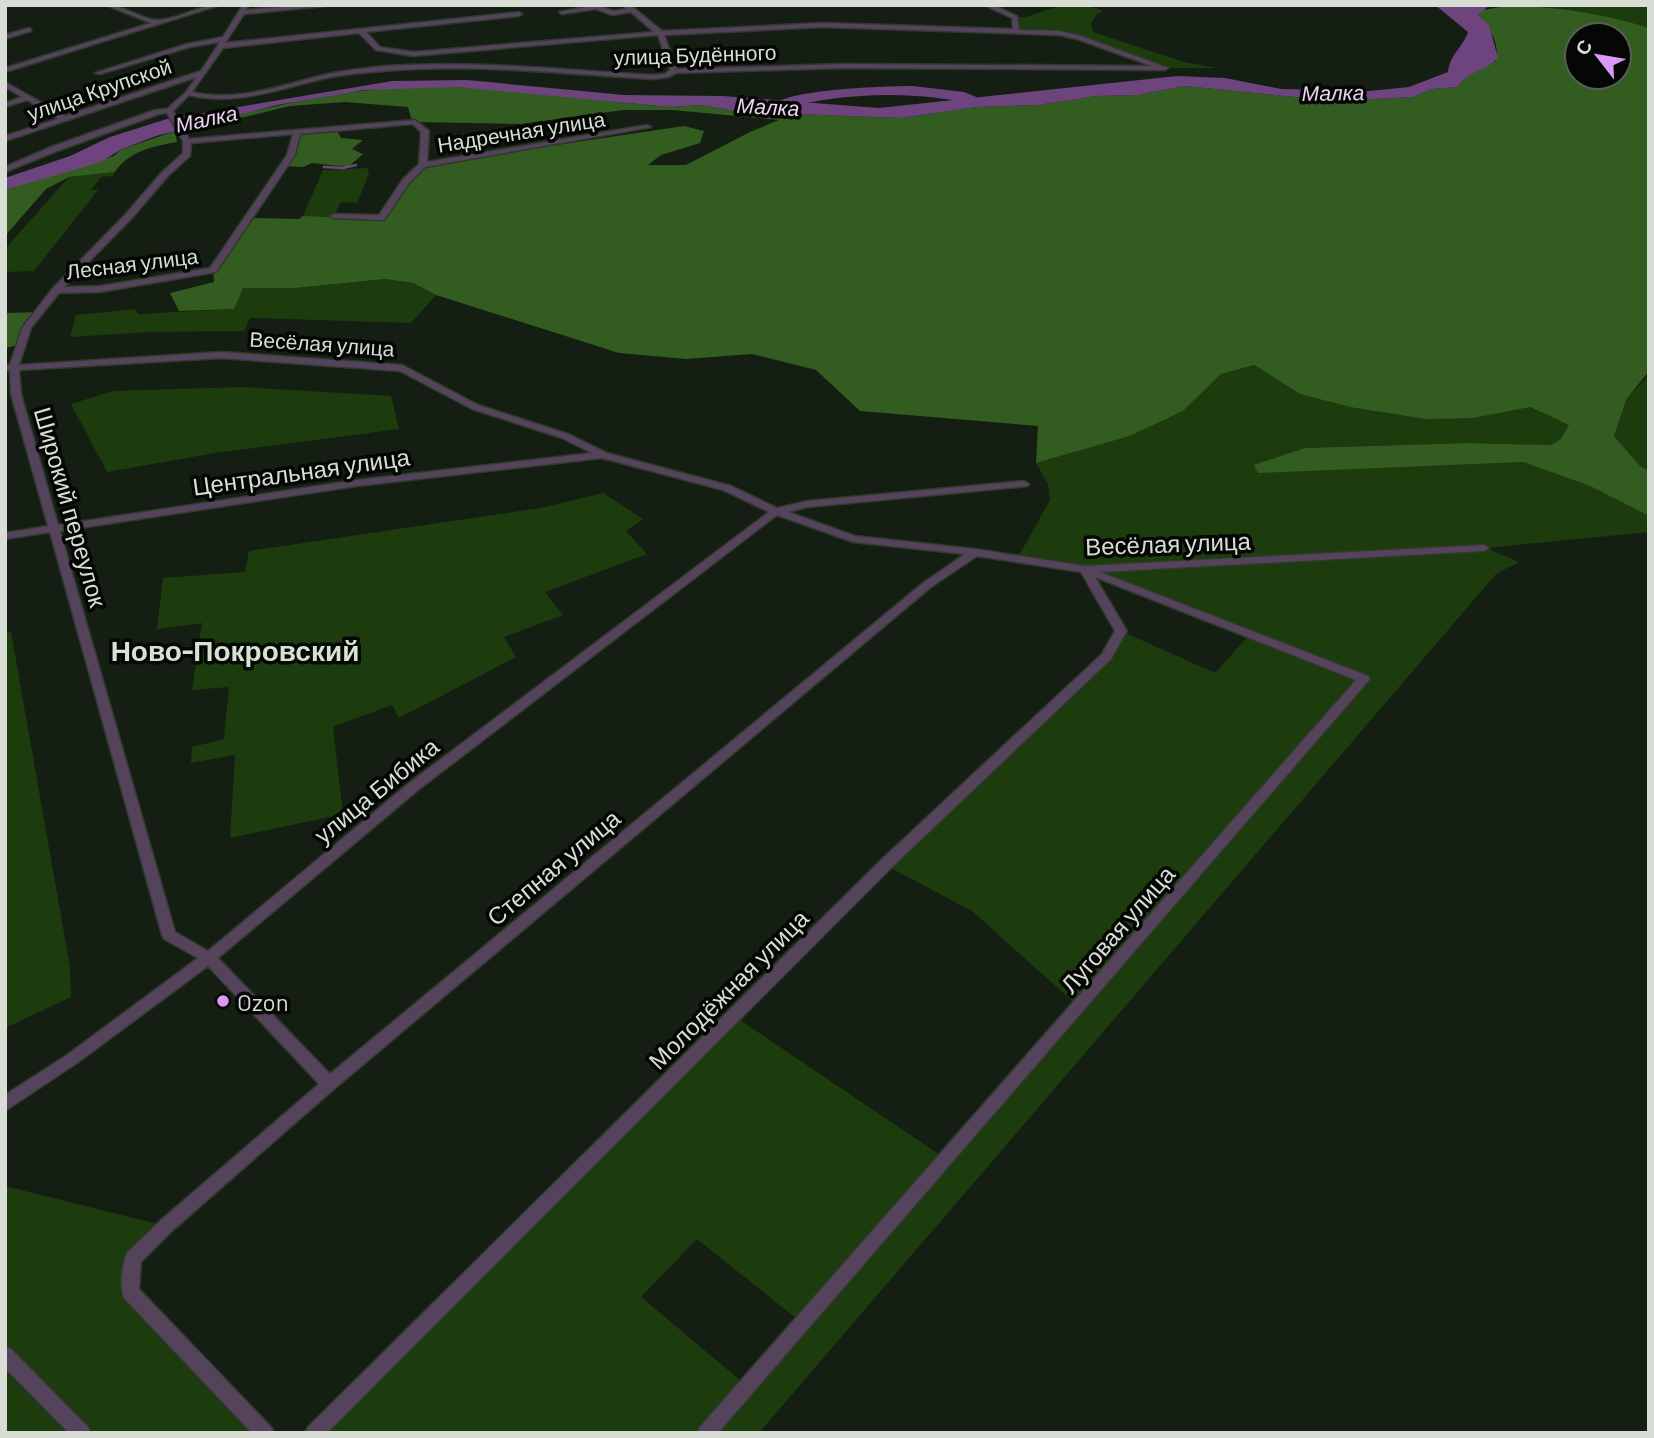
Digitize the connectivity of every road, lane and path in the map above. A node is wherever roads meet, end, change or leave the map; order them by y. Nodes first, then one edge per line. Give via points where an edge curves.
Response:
1 (109, 5) edge
2 (217, 5) edge
3 (332, 5) edge
4 (987, 5) edge
5 (630, 7) edge
6 (244, 8) edge
7 (562, 12) dead end
8 (519, 14) dead end
9 (157, 23) junction
10 (1016, 29) junction
11 (29, 30) dead end
12 (361, 31) junction
13 (660, 33) junction
14 (5, 37) edge
15 (221, 43) junction
16 (5, 70) edge
17 (674, 71) junction
18 (204, 72) junction
19 (98, 73) dead end
20 (5, 84) edge
21 (188, 93) junction
22 (29, 97) junction
23 (5, 105) edge
24 (169, 111) junction
25 (64, 119) junction
26 (647, 127) dead end
27 (297, 132) junction
28 (185, 138) junction
29 (5, 139) edge
30 (423, 165) junction
31 (5, 170) edge
32 (334, 216) dead end
33 (56, 290) junction
34 (9, 368) edge
35 (603, 456) junction
36 (1024, 484) dead end
37 (776, 511) junction
38 (54, 527) junction
39 (5, 536) edge
40 (1484, 548) dead end
41 (975, 552) junction
42 (1086, 569) junction
43 (209, 958) junction
44 (329, 1084) junction
45 (5, 1104) edge
46 (5, 1355) edge
47 (315, 1432) edge
48 (82, 1433) edge
49 (265, 1433) edge
50 (706, 1433) edge

1 - 9 street
2 - 9 street
3 - 6 street
4 - 10 street via 1016,17
5 - 7 street via 612,13 597,7
5 - 13 street
6 - 15 street
8 - 12 street
9 - 16 street
10 - 13 street via 823,25
10 - 17 street, улица Будённого via 1079,37 1165,68 844,66
11 - 14 street
12 - 13 street via 378,49 405,54
12 - 15 street
13 - 17 street
15 - 18 street
15 - 19 street via 189,45
17 - 21 street, улица Будённого via 652,77 406,66 312,78 210,100
18 - 21 street
18 - 25 street, улица Крупской
20 - 22 street
21 - 24 street
22 - 23 street
22 - 25 street
24 - 28 street
24 - 31 street
25 - 29 street, улица Крупской
26 - 30 street, Надречная улица
27 - 28 street, Надречная улица
27 - 30 street, Надречная улица via 415,122 425,131
27 - 33 street, Лесная улица via 291,155 213,270 100,289
28 - 33 street, Широкий переулок via 187,154
30 - 32 street via 381,218
33 - 34 street, Широкий переулок via 27,328
34 - 35 street, Весёлая улица via 221,355 402,368 475,407 565,436
34 - 38 street, Широкий переулок
35 - 37 street, Весёлая улица via 727,488
35 - 38 street, Центральная улица via 357,483
36 - 37 street
37 - 41 street, Весёлая улица via 853,539
37 - 43 street, улица Бибика via 413,787
38 - 39 street, Центральная улица
38 - 43 street, Широкий переулок via 169,935
40 - 42 street, Весёлая улица
41 - 42 street, Весёлая улица
41 - 44 street, Степная улица via 927,585
42 - 47 street, Молодёжная улица via 1121,631 1107,656 885,865
42 - 50 street, Луговая улица via 1364,679
43 - 44 street, Широкий переулок
43 - 45 street, улица Бибика
44 - 49 street, Степная улица via 133,1259 130,1292
46 - 48 street

